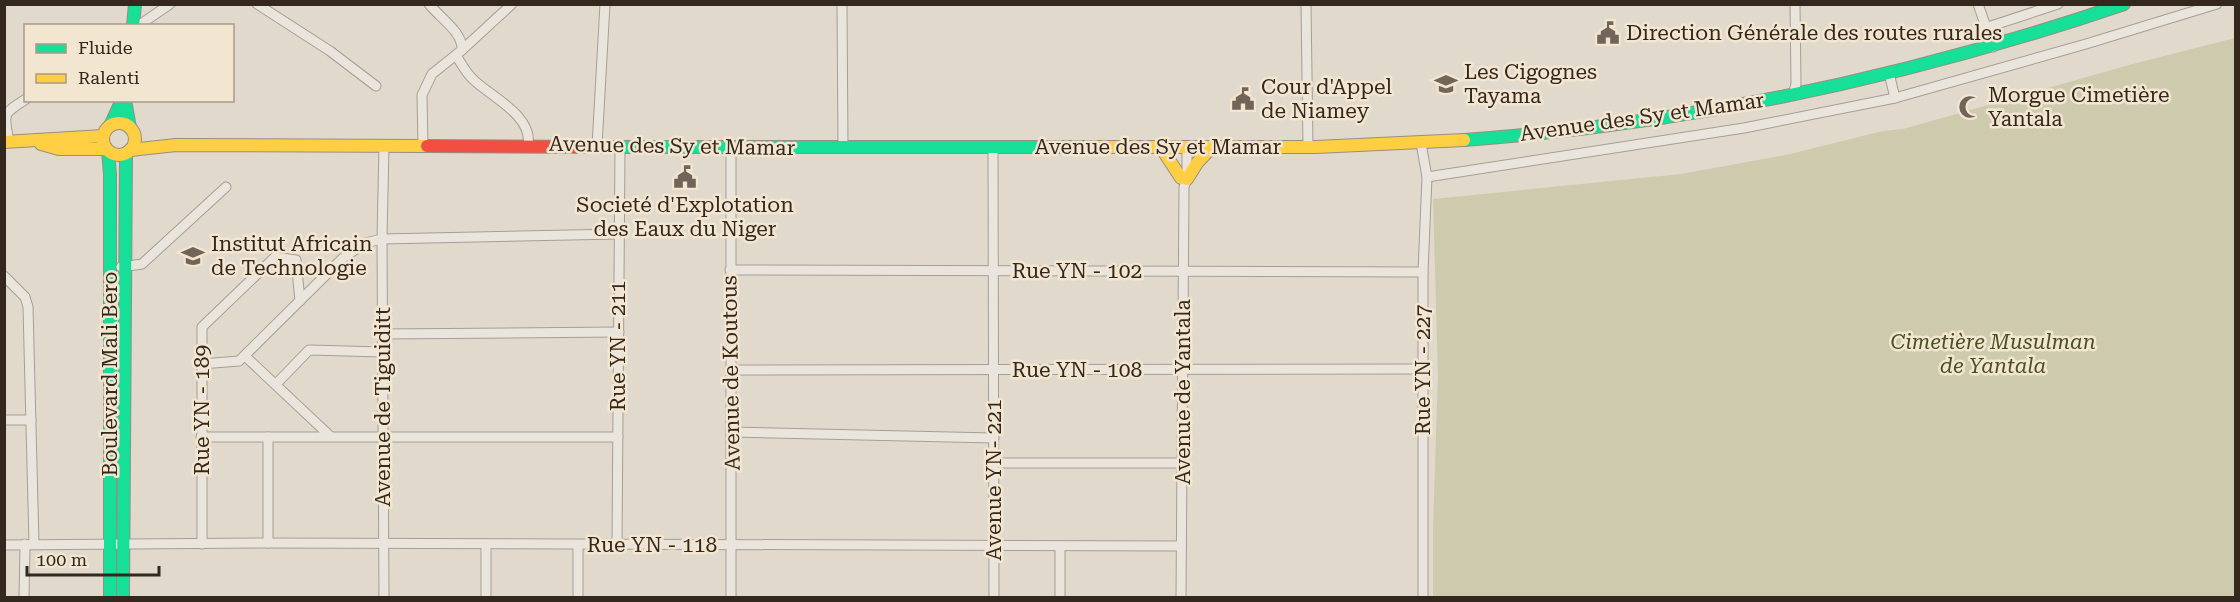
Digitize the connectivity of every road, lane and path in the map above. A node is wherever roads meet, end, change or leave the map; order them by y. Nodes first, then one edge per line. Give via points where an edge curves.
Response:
1 (135, 4) edge
2 (170, 4) edge
3 (256, 4) edge
4 (429, 4) edge
5 (512, 4) edge
6 (605, 4) edge
7 (842, 4) edge
8 (1306, 4) edge
9 (1796, 4) edge
10 (1978, 4) edge
11 (2058, 4) edge
12 (2124, 4) edge
13 (2217, 4) edge
14 (133, 24) edge
15 (141, 24) edge
16 (1985, 28) junction
17 (1993, 46) junction
18 (459, 53) junction
19 (1889, 73) junction
20 (376, 86) dead end
21 (1794, 95) junction
22 (1895, 98) junction
23 (24, 101) edge
24 (122, 102) edge
25 (124, 102) edge
26 (107, 131) junction
27 (132, 131) junction
28 (7, 142) edge
29 (32, 142) junction
30 (1421, 143) junction
31 (176, 145) junction
32 (384, 145) junction
33 (423, 145) junction
34 (528, 145) junction
35 (597, 146) junction
36 (620, 146) junction
37 (1160, 146) junction
38 (993, 147) junction
39 (1185, 147) junction
40 (1212, 147) junction
41 (731, 148) junction
42 (843, 148) junction
43 (1308, 148) junction
44 (107, 150) junction
45 (128, 152) junction
46 (1427, 177) junction
47 (1184, 181) junction
48 (226, 187) dead end
49 (619, 234) junction
50 (382, 239) junction
51 (124, 267) junction
52 (110, 268) junction
53 (730, 270) junction
54 (993, 271) junction
55 (1184, 271) junction
56 (1423, 272) junction
57 (4, 276) edge
58 (300, 301) junction
59 (619, 332) junction
60 (383, 334) junction
61 (383, 352) junction
62 (245, 356) junction
63 (201, 364) junction
64 (1424, 369) junction
65 (730, 370) junction
66 (994, 370) junction
67 (1183, 370) junction
68 (276, 384) junction
69 (4, 420) edge
70 (31, 420) junction
71 (732, 432) junction
72 (330, 436) junction
73 (201, 437) junction
74 (268, 437) junction
75 (383, 437) junction
76 (618, 437) junction
77 (994, 438) junction
78 (1183, 463) junction
79 (994, 464) junction
80 (268, 543) junction
81 (30, 544) junction
82 (116, 544) junction
83 (202, 544) junction
84 (486, 544) junction
85 (4, 545) edge
86 (384, 545) junction
87 (578, 545) junction
88 (617, 545) junction
89 (732, 545) junction
90 (994, 546) junction
91 (1060, 546) junction
92 (1181, 546) junction
93 (24, 597) edge
94 (110, 597) edge
95 (123, 597) edge
96 (384, 597) edge
97 (486, 597) edge
98 (578, 597) edge
99 (731, 597) edge
100 (994, 597) edge
101 (1060, 597) edge
102 (1181, 597) edge
103 (1423, 597) edge

1 - 14 main road
2 - 15 street
3 - 20 street
4 - 18 street via 458,35 462,43
5 - 18 street
6 - 35 street
7 - 42 street
8 - 43 street
9 - 21 street
10 - 16 street
11 - 16 street
12 - 17 main road, Avenue des Sy et Mamar
13 - 22 street
16 - 17 street
17 - 19 main road, Avenue des Sy et Mamar
18 - 33 street via 432,74 422,95
18 - 34 street via 475,82 525,125
19 - 21 main road, Avenue des Sy et Mamar
19 - 22 street
21 - 30 main road, Avenue des Sy et Mamar via 1605,126
22 - 46 street via 1744,128
23 - 28 street via 5,115
24 - 26 main road
25 - 27 main road
26 - 27 main road via 120,124
26 - 29 main road
26 - 44 main road
27 - 31 main road, Avenue des Sy et Mamar
27 - 45 main road via 134,143
28 - 29 main road
29 - 44 main road via 59,149
30 - 43 main road, Avenue des Sy et Mamar
30 - 46 street, Rue YN - 227
31 - 32 main road, Avenue des Sy et Mamar
31 - 45 main road, Avenue des Sy et Mamar
32 - 33 main road, Avenue des Sy et Mamar
32 - 50 street, Avenue de Tiguiditt
33 - 34 main road, Avenue des Sy et Mamar
34 - 35 main road, Avenue des Sy et Mamar
35 - 36 main road, Avenue des Sy et Mamar
36 - 41 main road, Avenue des Sy et Mamar
36 - 49 street, Rue YN - 211
37 - 38 main road, Avenue des Sy et Mamar
37 - 39 main road, Avenue des Sy et Mamar
37 - 47 main road
38 - 42 main road, Avenue des Sy et Mamar
38 - 54 street, Avenue YN- 221
39 - 40 main road, Avenue des Sy et Mamar
39 - 47 street, Avenue de Yantala
40 - 43 main road, Avenue des Sy et Mamar
40 - 47 main road
41 - 42 main road, Avenue des Sy et Mamar
41 - 53 street, Avenue de Koutous
44 - 45 main road via 118,155
44 - 52 main road, Boulevard Mali Bero
45 - 51 main road, Boulevard Mali Bero
46 - 56 street, Rue YN - 227
47 - 55 street, Avenue de Yantala
48 - 51 street via 142,264
49 - 50 street
49 - 59 street, Rue YN - 211
50 - 58 street via 354,249
50 - 60 street, Avenue de Tiguiditt
51 - 52 street
51 - 82 main road, Boulevard Mali Bero
52 - 82 main road, Boulevard Mali Bero
53 - 54 street, Rue YN - 102
53 - 65 street, Avenue de Koutous
54 - 55 street, Rue YN - 102
54 - 66 street, Avenue YN- 221
55 - 56 street, Rue YN - 102
55 - 67 street, Avenue de Yantala
56 - 64 street, Rue YN - 227
57 - 70 street via 27,302
58 - 62 street
58 - 63 street, Rue YN - 189 via 296,260 274,258 204,326
59 - 60 street
59 - 76 street, Rue YN - 211
60 - 61 street, Avenue de Tiguiditt
61 - 68 street via 309,350
61 - 75 street, Avenue de Tiguiditt
62 - 63 street via 237,362
62 - 68 street
63 - 73 street, Rue YN - 189
64 - 67 street, Rue YN - 108
64 - 103 street, Rue YN - 227
65 - 66 street, Rue YN - 108
65 - 71 street, Avenue de Koutous
66 - 67 street, Rue YN - 108
66 - 77 street, Avenue YN- 221
67 - 78 street, Avenue de Yantala
68 - 72 street
69 - 70 street
70 - 81 street
71 - 77 street
71 - 89 street, Avenue de Koutous
72 - 74 street
72 - 75 street
73 - 74 street
73 - 83 street, Rue YN - 189
74 - 80 street
75 - 76 street
75 - 86 street, Avenue de Tiguiditt
76 - 88 street, Rue YN - 211
77 - 79 street, Avenue YN- 221
78 - 79 street
78 - 92 street, Avenue de Yantala
79 - 90 street, Avenue YN- 221
80 - 83 street, Rue YN - 118
80 - 86 street, Rue YN - 118
81 - 82 street, Rue YN - 118
81 - 85 street, Rue YN - 118
81 - 93 street
82 - 83 street, Rue YN - 118
82 - 94 main road, Boulevard Mali Bero
82 - 95 main road, Boulevard Mali Bero
84 - 86 street, Rue YN - 118
84 - 87 street, Rue YN - 118
84 - 97 street
86 - 96 street, Avenue de Tiguiditt
87 - 88 street, Rue YN - 118
87 - 98 street
88 - 89 street, Rue YN - 118
89 - 90 street, Rue YN - 118
89 - 99 street, Avenue de Koutous
90 - 91 street, Rue YN - 118
90 - 100 street, Avenue YN- 221
91 - 92 street, Rue YN - 118
91 - 101 street
92 - 102 street, Avenue de Yantala

